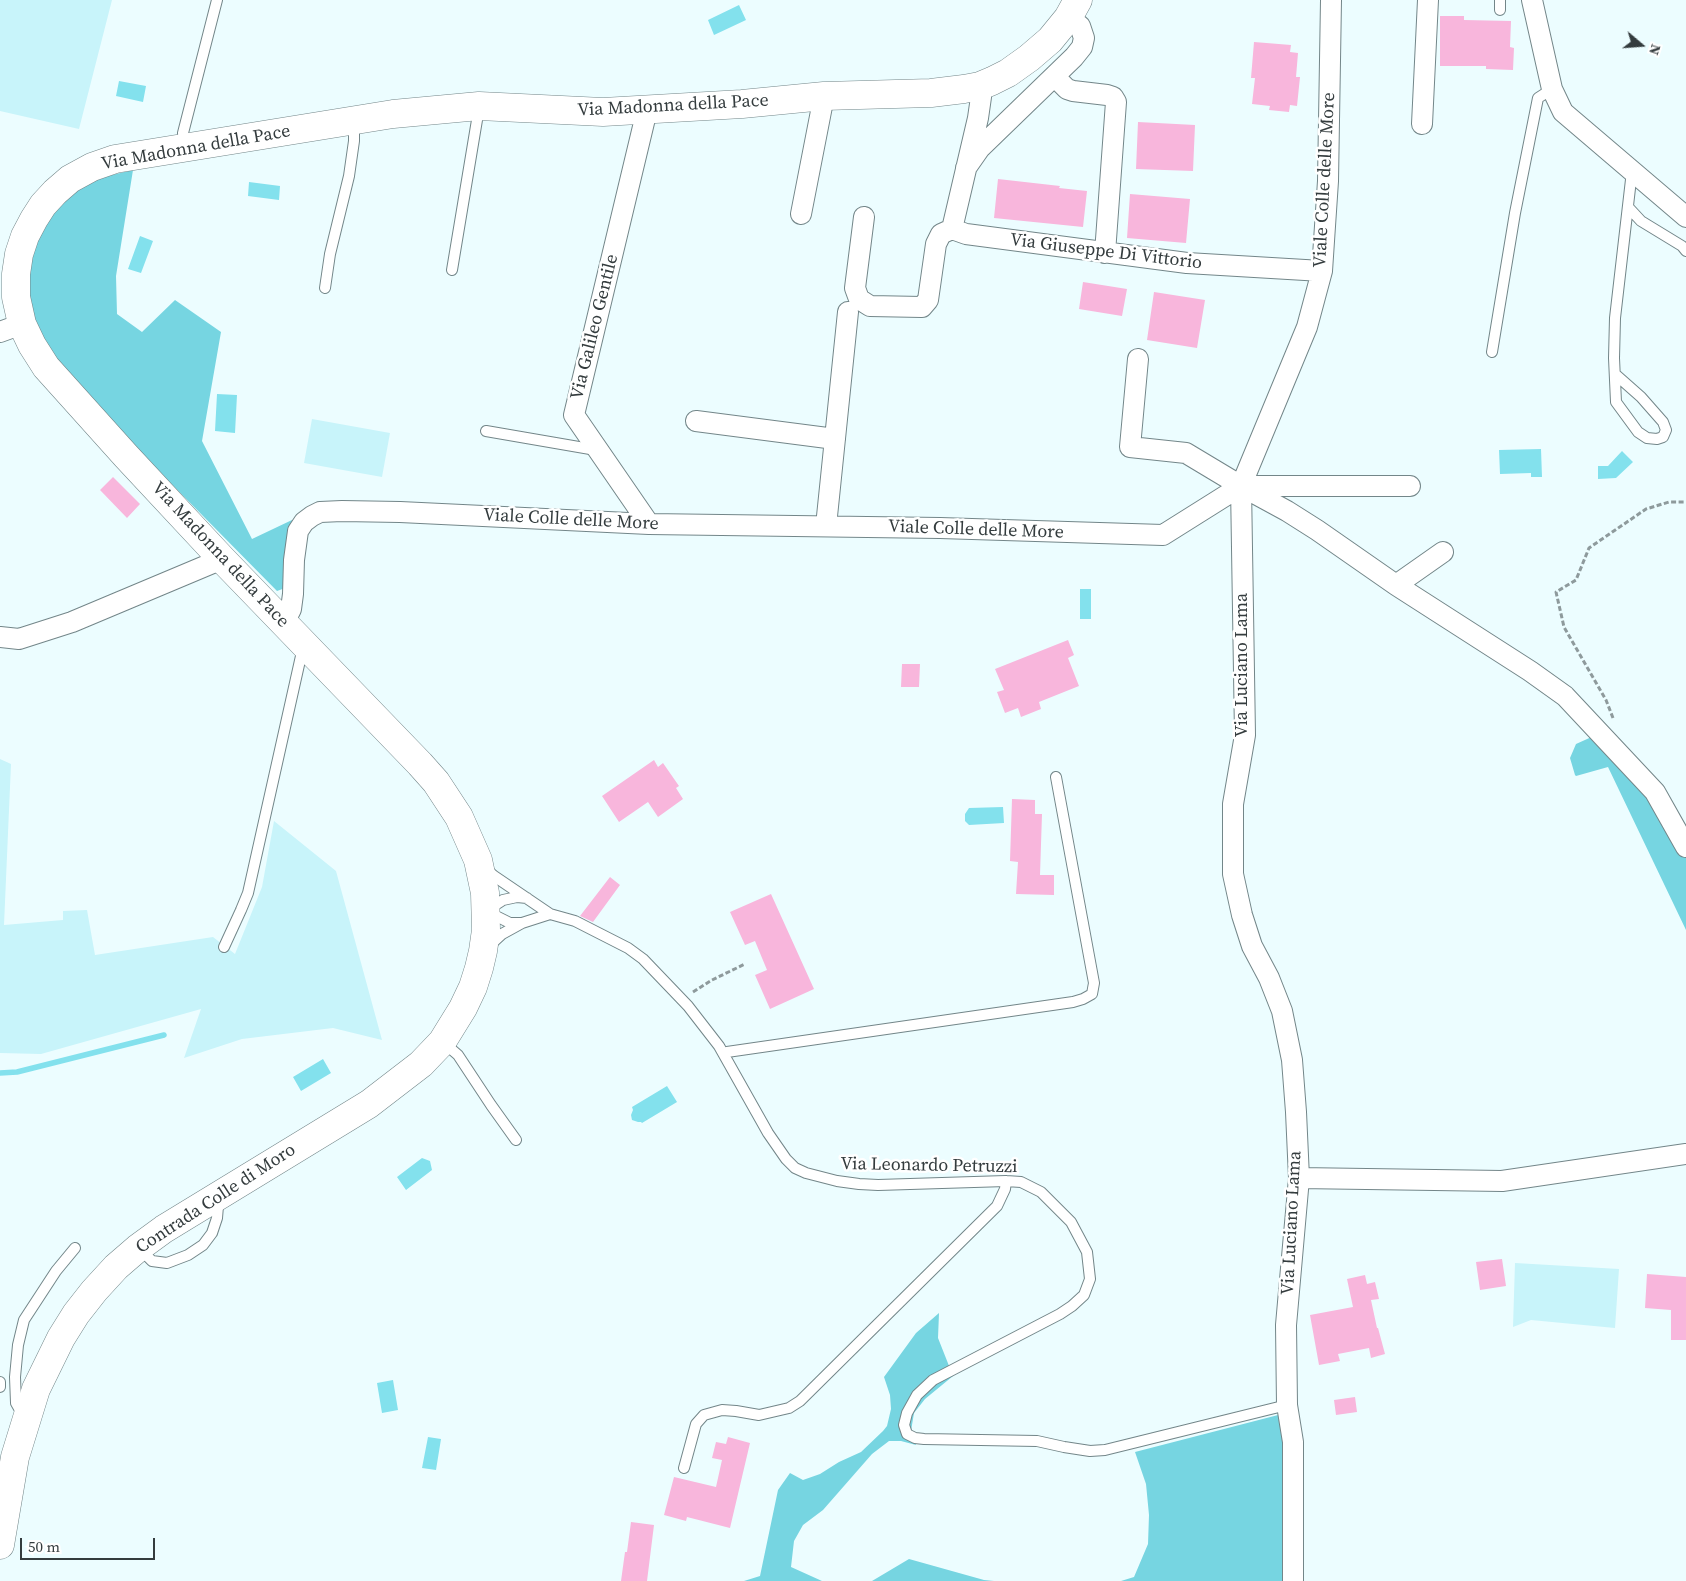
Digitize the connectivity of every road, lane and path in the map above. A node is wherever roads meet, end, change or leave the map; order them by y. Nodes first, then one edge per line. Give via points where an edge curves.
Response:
1 (217, 0) edge
2 (1331, 0) edge
3 (1428, 0) edge
4 (1532, 0) edge
5 (1073, 9) edge
6 (1055, 77) junction
7 (980, 86) junction
8 (1552, 89) junction
9 (824, 96) junction
10 (479, 106) junction
11 (647, 110) junction
12 (354, 120) junction
13 (1422, 124) dead end
14 (184, 149) junction
15 (966, 168) junction
16 (1632, 171) junction
17 (1628, 207) junction
18 (801, 214) dead end
19 (1686, 217) edge
20 (864, 218) dead end
21 (952, 229) junction
22 (1686, 251) edge
23 (1104, 253) junction
24 (452, 270) dead end
25 (1322, 271) junction
26 (325, 288) dead end
27 (848, 312) dead end
28 (11, 328) edge
29 (1492, 352) dead end
30 (1138, 359) dead end
31 (1615, 374) junction
32 (696, 422) dead end
33 (486, 431) dead end
34 (836, 439) junction
35 (598, 450) junction
36 (1241, 486) junction
37 (1410, 486) dead end
38 (1686, 502) edge
39 (648, 524) junction
40 (826, 526) junction
41 (1443, 552) dead end
42 (222, 559) junction
43 (1396, 585) junction
44 (284, 624) junction
45 (0, 637) edge
46 (304, 644) junction
47 (1615, 722) dead end
48 (1056, 777) dead end
49 (1686, 847) edge
50 (478, 860) junction
51 (527, 898) junction
52 (486, 911) junction
53 (550, 914) junction
54 (522, 923) junction
55 (224, 947) dead end
56 (483, 951) junction
57 (746, 964) dead end
58 (473, 987) joint
59 (682, 1000) junction
60 (442, 1042) junction
61 (724, 1054) junction
62 (516, 1140) dead end
63 (1686, 1154) edge
64 (1299, 1178) junction
65 (1006, 1181) junction
66 (75, 1248) dead end
67 (0, 1382) edge
68 (0, 1387) edge
69 (1287, 1405) junction
70 (26, 1420) junction
71 (684, 1468) dead end
72 (0, 1545) edge
73 (1293, 1581) edge

1 - 14 lane via 183,132
2 - 25 street, Viale Colle delle More via 1328,181
3 - 13 street
4 - 8 street
5 - 6 street via 1084,38 1082,47
5 - 7 main road, Via Madonna della Pace via 1050,40 1029,58 1008,73
6 - 15 street via 980,148
6 - 23 street via 1067,89 1107,94 1116,102
7 - 9 main road, Via Madonna della Pace via 931,94
7 - 15 street via 978,118
8 - 16 street via 1563,112
8 - 29 lane via 1538,98
9 - 11 main road, Via Madonna della Pace
9 - 18 street
10 - 11 main road, Via Madonna della Pace via 603,112
10 - 12 main road, Via Madonna della Pace
10 - 24 lane
11 - 35 street, Via Galileo Gentile via 574,415
12 - 14 main road, Via Madonna della Pace
12 - 26 lane via 349,176
14 - 28 main road, Via Madonna della Pace via 116,159 92,167 55,192 34,219 19,254
15 - 21 street
16 - 17 lane
16 - 19 street
17 - 22 lane via 1641,221
17 - 31 lane via 1615,318
20 - 21 street via 855,288 858,299 870,306 922,307 928,300 936,244 941,234
21 - 23 street, Via Giuseppe Di Vittorio via 966,234
23 - 25 street, Via Giuseppe Di Vittorio via 1187,264
25 - 36 street, Viale Colle delle More via 1307,327
27 - 34 street
28 - 42 main road, Via Madonna della Pace via 32,345 46,367
30 - 36 street via 1130,447 1186,453
31 - 31 lane via 1616,402 1628,420 1648,438 1663,437 1666,430 1663,422 1641,396
32 - 34 street
33 - 35 lane
34 - 40 street
35 - 39 street, Via Galileo Gentile
36 - 37 street
36 - 40 street, Viale Colle delle More via 1163,536
36 - 43 street via 1310,525
36 - 64 street, Via Luciano Lama via 1245,735 1232,804 1233,874 1252,946 1282,1011 1292,1060
38 - 47 path via 1669,502 1646,509 1597,542 1589,548 1576,580 1556,592 1564,627
39 - 40 street, Viale Colle delle More
39 - 44 street, Viale Colle delle More via 400,512 320,512 304,522 298,532 291,610
41 - 43 street
42 - 44 main road, Via Madonna della Pace
42 - 45 street via 72,622 19,639
43 - 49 street via 1565,696 1655,792
44 - 46 main road, Via Madonna della Pace
46 - 50 main road, Via Madonna della Pace via 436,782 459,817
46 - 55 lane via 248,893
48 - 61 lane via 1094,984 1092,994 1073,1002
50 - 51 lane, Via Leonardo Petruzzi via 494,876
50 - 52 main road, Via Madonna della Pace
51 - 52 lane via 503,900
51 - 53 lane, Via Leonardo Petruzzi
52 - 54 lane via 510,923
52 - 56 main road, Via Madonna della Pace
53 - 54 lane
53 - 59 lane, Via Leonardo Petruzzi via 575,922 628,948
54 - 56 lane via 502,934
56 - 58 main road, Via Madonna della Pace
57 - 59 path via 712,980
58 - 60 main road, Contrada Colle di Moro
59 - 61 lane, Via Leonardo Petruzzi
60 - 62 lane via 458,1055
60 - 70 main road, Contrada Colle di Moro via 421,1064 369,1104 164,1228 116,1267 76,1314 48,1362
61 - 65 lane, Via Leonardo Petruzzi via 768,1133 786,1159 806,1173 837,1181 878,1185
63 - 64 street via 1502,1181
64 - 69 street, Via Luciano Lama via 1286,1325
65 - 69 lane, Via Leonardo Petruzzi via 1021,1182 1041,1192 1071,1222 1087,1252 1090,1279 1084,1295 1072,1306 933,1380 917,1396 907,1413 904,1425 907,1434 924,1439 1037,1441 1064,1448 1105,1450
65 - 71 lane via 1006,1189 997,1206 800,1401 789,1408 759,1415 736,1410 704,1414 696,1424
66 - 70 lane via 24,1320 15,1377 16,1403
67 - 68 lane
69 - 73 street, Via Luciano Lama via 1293,1442
70 - 72 main road, Contrada Colle di Moro via 11,1456

